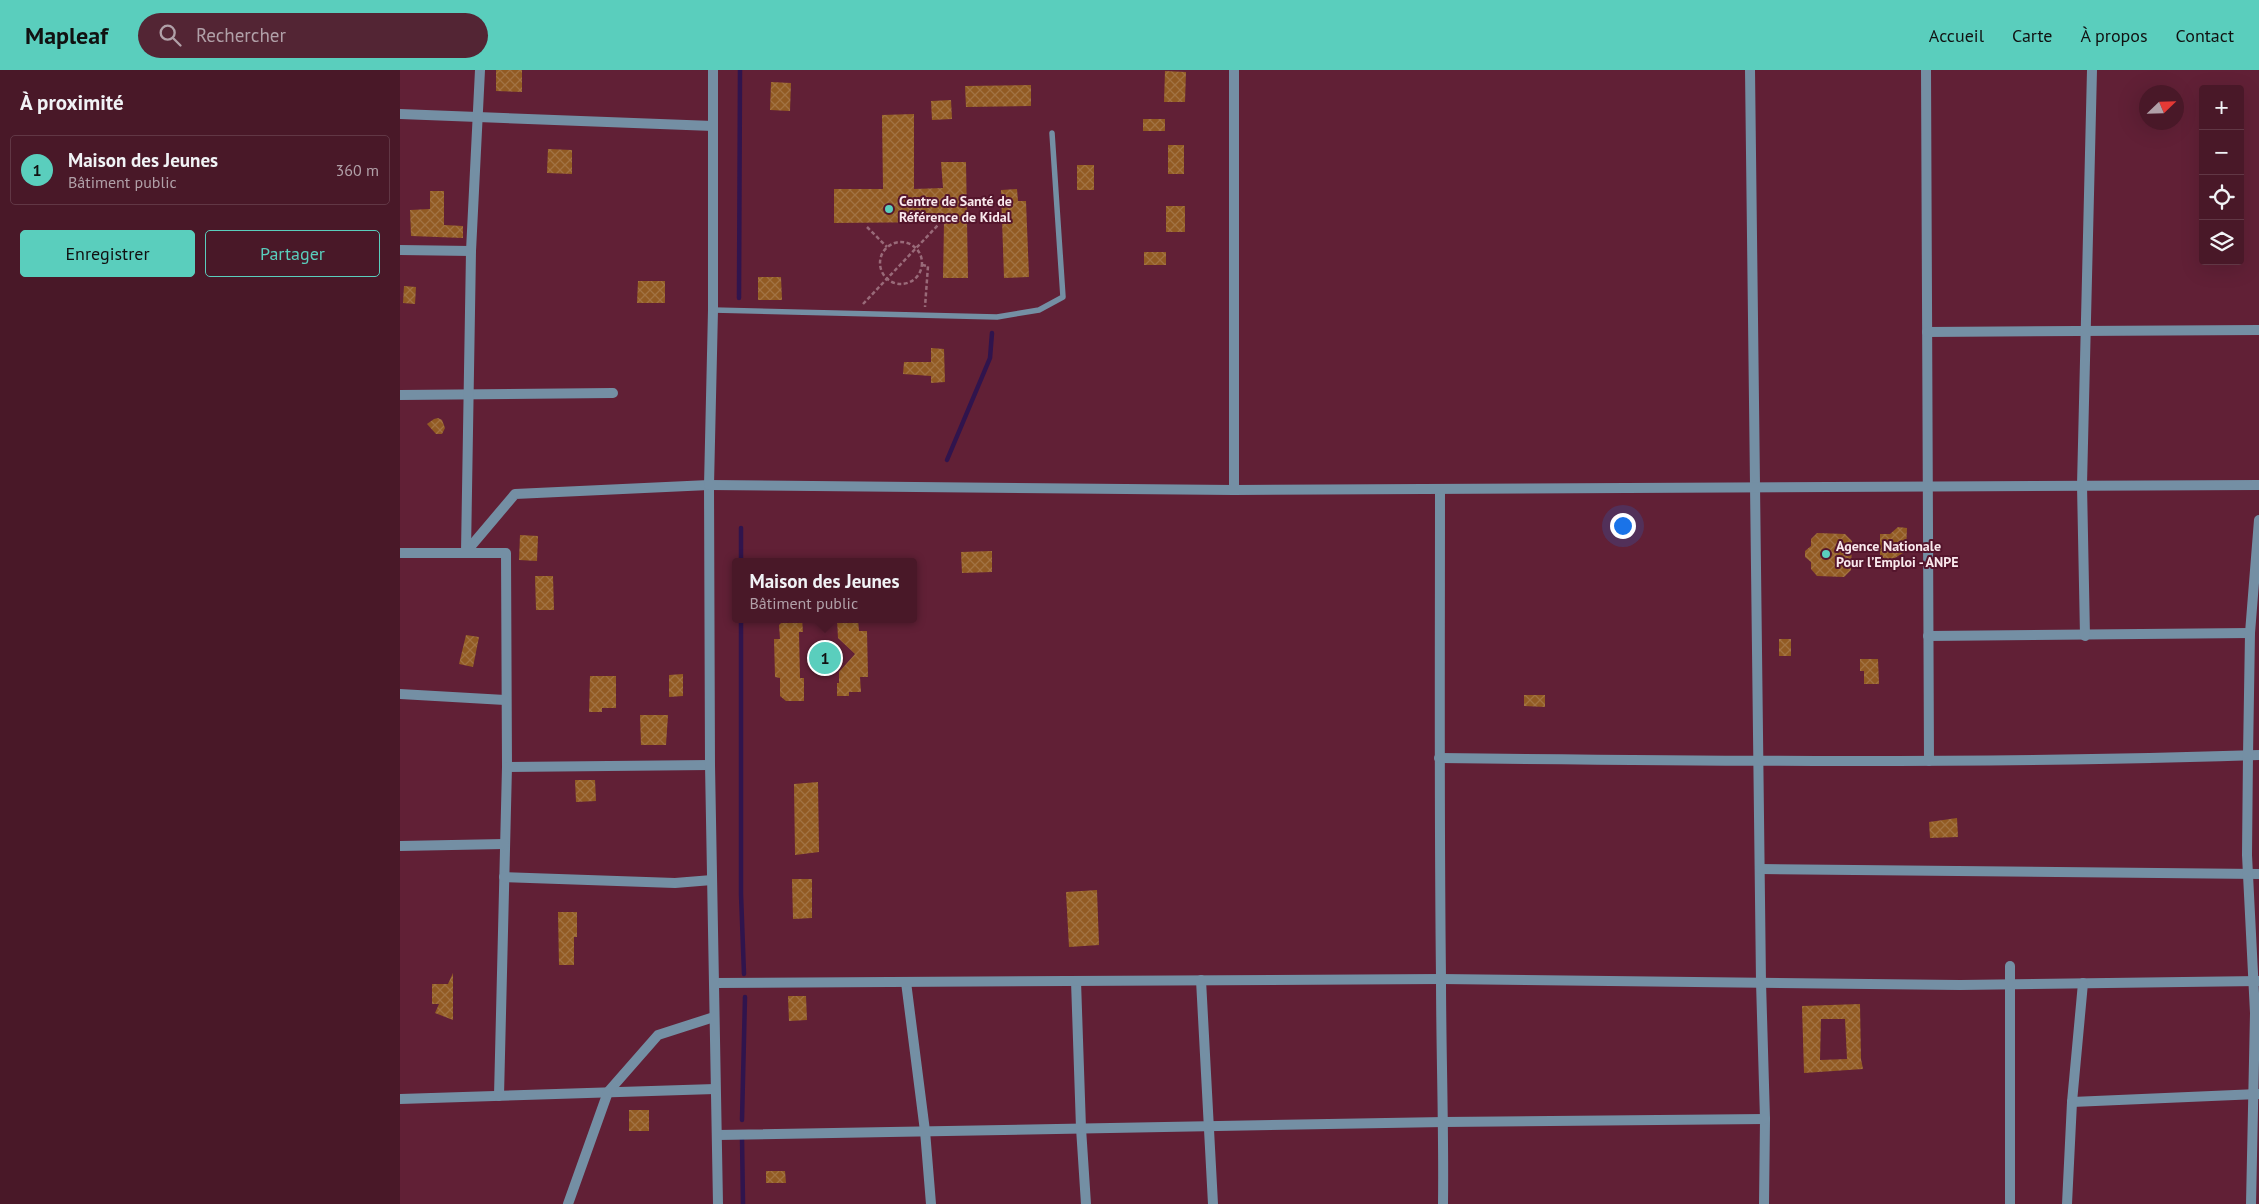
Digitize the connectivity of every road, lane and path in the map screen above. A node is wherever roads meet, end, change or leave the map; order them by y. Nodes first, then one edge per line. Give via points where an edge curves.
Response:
1 (480, 70) edge
2 (713, 70) edge
3 (1234, 70) edge
4 (1750, 70) edge
5 (1926, 70) edge
6 (2092, 70) edge
7 (400, 114) edge
8 (478, 118) junction
9 (713, 126) junction
10 (1052, 133) dead end
11 (939, 224) dead end
12 (867, 227) dead end
13 (886, 247) junction
14 (917, 248) junction
15 (400, 250) edge
16 (471, 251) junction
17 (922, 265) junction
18 (886, 279) junction
19 (713, 310) junction
20 (853, 314) junction
21 (924, 316) junction
22 (2085, 330) junction
23 (2259, 330) edge
24 (1927, 332) junction
25 (613, 393) dead end
26 (400, 395) edge
27 (469, 396) junction
28 (2259, 484) edge
29 (709, 485) junction
30 (1928, 486) junction
31 (2082, 486) junction
32 (1756, 487) junction
33 (1440, 489) junction
34 (1234, 490) junction
35 (2259, 520) edge
36 (400, 552) edge
37 (466, 552) junction
38 (2250, 633) junction
39 (2085, 635) junction
40 (1928, 636) junction
41 (400, 694) edge
42 (505, 700) junction
43 (2254, 755) edge
44 (1439, 758) junction
45 (1759, 761) junction
46 (1929, 761) junction
47 (710, 765) junction
48 (507, 767) junction
49 (504, 844) junction
50 (400, 846) edge
51 (1760, 869) junction
52 (2248, 874) junction
53 (2259, 874) edge
54 (504, 877) junction
55 (712, 880) junction
56 (2010, 966) dead end
57 (1440, 979) junction
58 (1200, 980) junction
59 (1076, 981) junction
60 (2256, 981) edge
61 (906, 982) junction
62 (1761, 982) junction
63 (714, 983) junction
64 (2083, 983) junction
65 (2010, 984) junction
66 (714, 1017) junction
67 (715, 1089) junction
68 (608, 1092) junction
69 (2256, 1094) edge
70 (499, 1096) junction
71 (400, 1099) edge
72 (2072, 1102) junction
73 (1765, 1119) junction
74 (1444, 1122) junction
75 (1208, 1126) junction
76 (1081, 1128) junction
77 (925, 1131) junction
78 (718, 1135) junction
79 (568, 1204) edge
80 (718, 1204) edge
81 (931, 1204) edge
82 (1086, 1204) edge
83 (1213, 1204) edge
84 (1443, 1204) edge
85 (1764, 1204) edge
86 (2010, 1204) edge
87 (2067, 1204) edge
88 (2250, 1204) edge

1 - 8 street
2 - 9 street
3 - 34 street
4 - 32 street
5 - 24 street
6 - 22 street
7 - 8 street
8 - 9 street
8 - 16 street
9 - 19 street
10 - 21 lane via 1063,297 1039,310 997,317
11 - 14 path
12 - 13 path
13 - 14 path via 891,242 905,241
13 - 18 path via 881,252 879,266
14 - 17 path
14 - 18 path
15 - 16 street
16 - 27 street
17 - 18 path via 920,273 911,282 898,284
17 - 21 path via 928,266
18 - 20 path
19 - 20 lane
19 - 29 street
20 - 21 lane
22 - 23 street
22 - 24 street
22 - 31 street
24 - 30 street
25 - 27 street
26 - 27 street
27 - 37 street
28 - 31 street
29 - 34 street
29 - 37 street via 515,494
29 - 47 street
30 - 31 street
30 - 32 street
30 - 40 street
31 - 39 street
32 - 33 street
32 - 45 street
33 - 34 street
33 - 44 street
35 - 38 street
36 - 37 street
37 - 42 street via 506,553
38 - 39 street
38 - 43 street
39 - 40 street
40 - 46 street
41 - 42 street
42 - 48 street
43 - 46 street
43 - 52 street
44 - 45 street
44 - 57 street
45 - 46 street
45 - 51 street
47 - 48 street
47 - 55 street
48 - 49 street
49 - 50 street
49 - 54 street
51 - 52 street
51 - 62 street
52 - 53 street
52 - 60 street
54 - 55 street via 675,883
54 - 70 street
55 - 63 street
56 - 65 street
57 - 58 street
57 - 62 street
57 - 74 street
58 - 59 street
58 - 75 street
59 - 61 street
59 - 76 street
60 - 64 street
60 - 69 street
61 - 63 street
61 - 77 street
62 - 65 street
62 - 73 street
63 - 66 street
64 - 65 street
64 - 72 street
65 - 86 street
66 - 67 street
66 - 68 street via 658,1035
67 - 68 street
67 - 78 street
68 - 70 street
68 - 79 street
69 - 72 street
69 - 88 street
70 - 71 street
72 - 87 street
73 - 74 street
73 - 85 street
74 - 75 street
74 - 84 street
75 - 76 street
75 - 83 street
76 - 77 street
76 - 82 street
77 - 78 street
77 - 81 street
78 - 80 street

